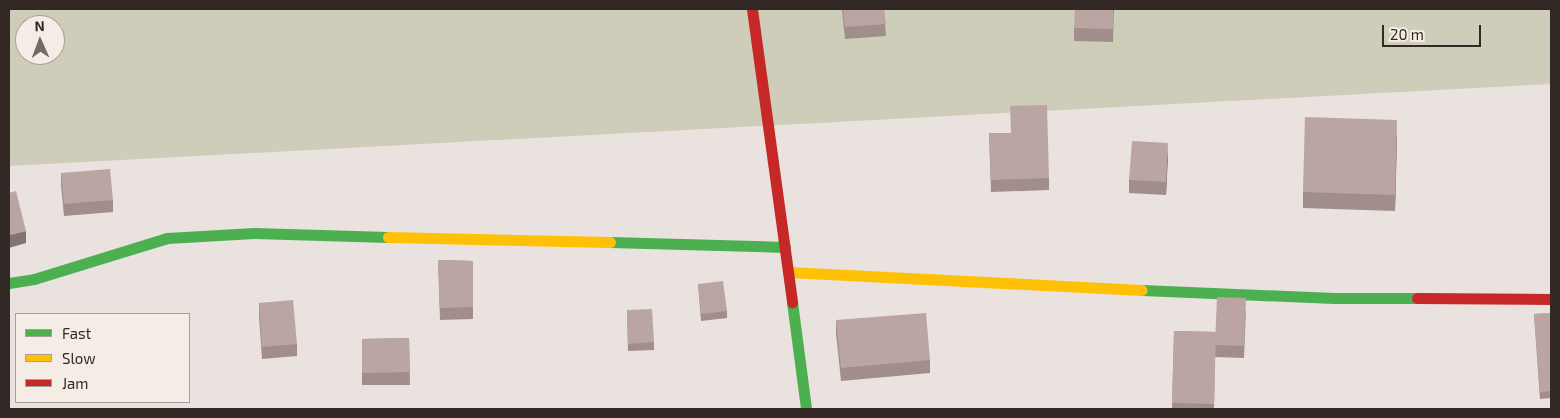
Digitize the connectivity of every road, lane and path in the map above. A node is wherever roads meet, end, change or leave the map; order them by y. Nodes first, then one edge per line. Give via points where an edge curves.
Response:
1 (752, 9) edge
2 (785, 247) junction
3 (788, 272) junction
4 (9, 283) edge
5 (1551, 299) edge
6 (806, 409) edge

1 - 2 street
2 - 3 street
2 - 4 street via 254,233 167,238
3 - 5 street via 1334,298
3 - 6 street

